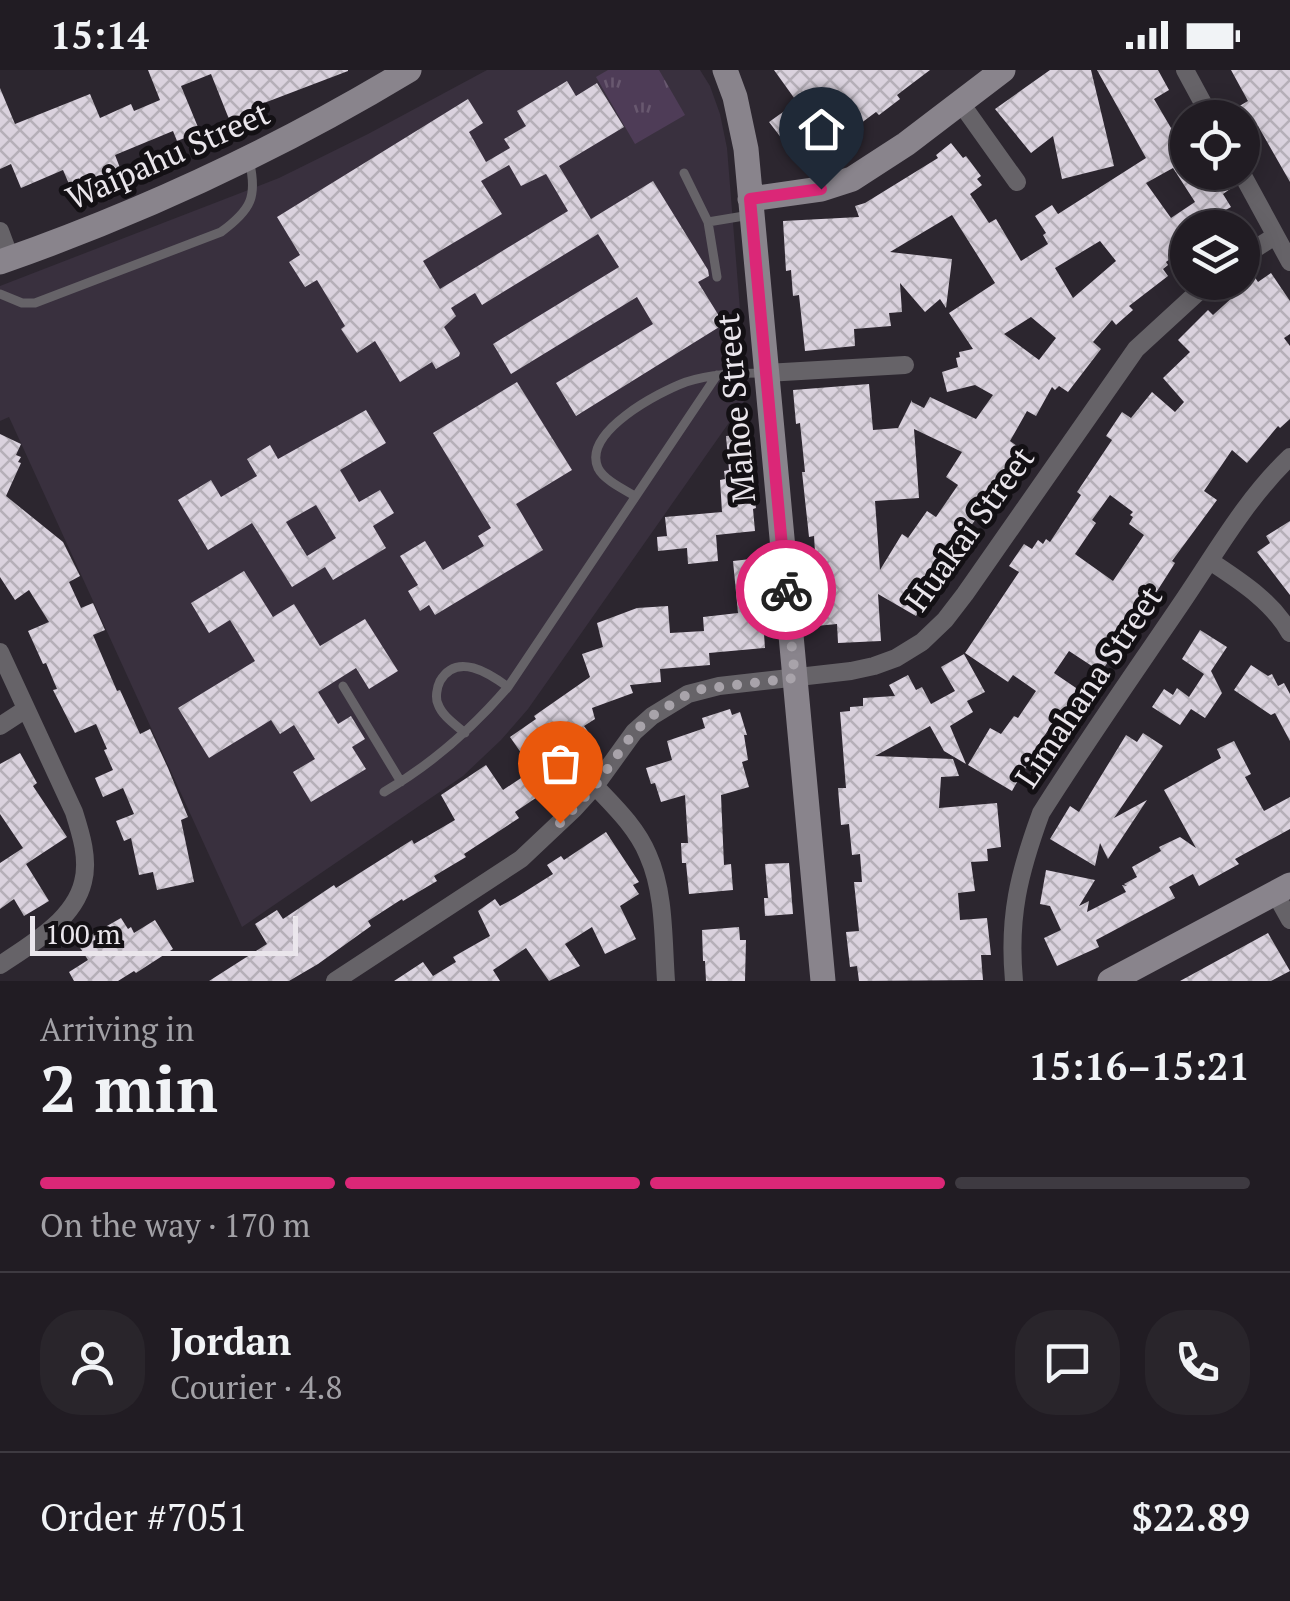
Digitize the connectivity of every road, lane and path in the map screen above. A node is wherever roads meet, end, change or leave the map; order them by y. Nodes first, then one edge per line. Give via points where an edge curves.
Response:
1 (409, 70) edge
2 (724, 70) edge
3 (1003, 70) edge
4 (1185, 70) edge
5 (1201, 100) edge
6 (960, 102) junction
7 (249, 159) junction
8 (684, 173) dead end
9 (1017, 182) dead end
10 (1251, 190) edge
11 (751, 207) junction
12 (708, 222) junction
13 (0, 230) edge
14 (1275, 236) junction
15 (1260, 246) edge
16 (5, 260) edge
17 (1290, 262) edge
18 (717, 276) dead end
19 (0, 294) edge
20 (1189, 300) edge
21 (905, 365) dead end
22 (766, 372) junction
23 (717, 375) junction
24 (1290, 457) edge
25 (634, 496) junction
26 (1210, 562) junction
27 (1290, 633) edge
28 (0, 652) edge
29 (795, 678) junction
30 (343, 686) dead end
31 (508, 687) junction
32 (26, 709) junction
33 (0, 726) edge
34 (465, 733) junction
35 (402, 782) junction
36 (595, 786) junction
37 (384, 792) dead end
38 (1283, 889) edge
39 (1290, 920) edge
40 (0, 965) edge
41 (334, 981) edge
42 (666, 981) edge
43 (823, 981) edge
44 (1014, 981) edge
45 (1110, 981) edge

1 - 7 street, Waipahu Street
2 - 11 street, Mahoe Street via 742,122
3 - 6 street
4 - 5 street
6 - 9 street
6 - 11 street via 852,179
7 - 16 street, Waipahu Street
7 - 19 lane via 250,200 241,218 220,232 35,304
8 - 12 lane
10 - 14 street
11 - 12 lane
11 - 22 street, Mahoe Street
12 - 18 lane
13 - 16 street
14 - 15 street
14 - 17 street
20 - 29 street, Huakai Street via 1136,349 965,594 922,642 874,666
21 - 22 street
22 - 23 lane
22 - 29 street, Mahoe Street
23 - 25 lane
23 - 25 lane via 653,398 599,441 600,472
24 - 26 street, Limahana Street via 1238,516
25 - 31 lane
26 - 27 street via 1253,590
26 - 44 street, Limahana Street via 1040,813 1014,902
28 - 32 street
29 - 36 street, Huakai Street via 688,694 634,732
29 - 43 street, Mahoe Street
30 - 35 lane
31 - 34 lane
31 - 34 lane via 463,666 441,679 438,704
32 - 33 street
32 - 40 street via 82,836 83,884 57,922
34 - 35 lane
35 - 37 lane
36 - 41 street, Huakai Street via 521,859
36 - 42 street via 648,854
38 - 39 street
38 - 45 street

